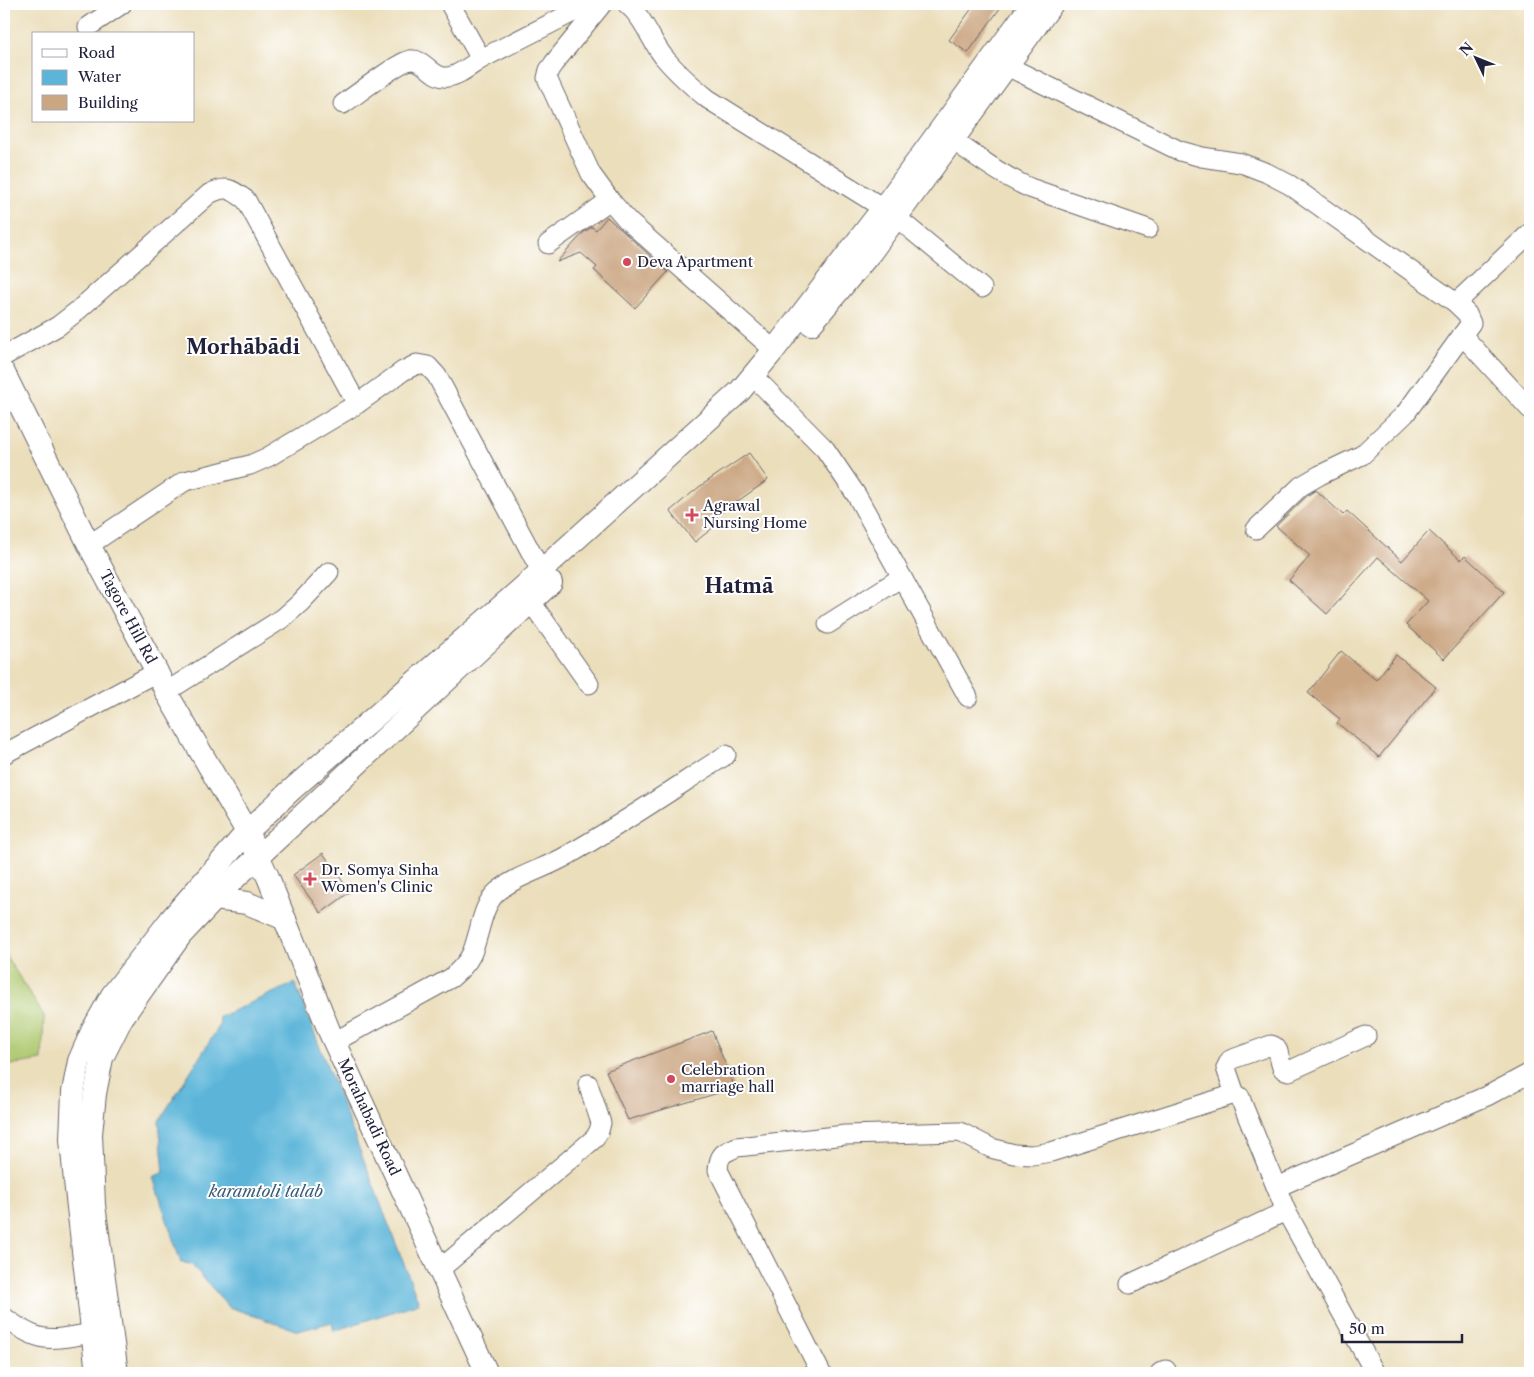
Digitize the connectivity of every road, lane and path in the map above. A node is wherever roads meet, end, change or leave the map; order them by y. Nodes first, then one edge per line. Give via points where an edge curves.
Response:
1 (122, 4) edge
2 (450, 4) edge
3 (589, 4) edge
4 (602, 4) edge
5 (628, 4) edge
6 (1032, 4) edge
7 (1052, 4) edge
8 (569, 8) edge
9 (88, 27) dead end
10 (481, 59) junction
11 (1007, 66) junction
12 (343, 104) dead end
13 (946, 135) junction
14 (610, 200) junction
15 (890, 213) junction
16 (1148, 229) dead end
17 (1530, 233) edge
18 (548, 244) dead end
19 (982, 288) dead end
20 (1456, 303) junction
21 (1462, 335) junction
22 (774, 350) junction
23 (4, 356) edge
24 (4, 373) edge
25 (762, 384) junction
26 (357, 404) junction
27 (1530, 409) edge
28 (1256, 529) dead end
29 (89, 546) junction
30 (542, 571) junction
31 (329, 572) dead end
32 (902, 577) junction
33 (531, 602) junction
34 (828, 624) dead end
35 (162, 682) junction
36 (589, 684) dead end
37 (968, 697) dead end
38 (4, 754) edge
39 (726, 755) dead end
40 (247, 832) junction
41 (259, 856) junction
42 (215, 899) junction
43 (285, 919) junction
44 (1366, 1036) dead end
45 (334, 1042) junction
46 (1530, 1073) edge
47 (588, 1084) dead end
48 (1235, 1094) junction
49 (1277, 1187) junction
50 (1286, 1211) junction
51 (439, 1270) junction
52 (1130, 1284) dead end
53 (4, 1317) edge
54 (93, 1333) junction
55 (97, 1373) edge
56 (117, 1373) edge
57 (487, 1373) edge
58 (821, 1373) edge
59 (1375, 1373) edge

1 - 9 street
2 - 10 street
3 - 8 street
4 - 14 street via 554,63 547,78 591,174
5 - 15 street via 636,11 662,54 685,80 708,99
6 - 13 main road
7 - 11 main road
8 - 10 street
10 - 12 street via 446,78 411,60
11 - 13 main road
11 - 20 street via 1180,151 1241,163 1290,185
13 - 15 main road
13 - 16 street via 995,170 1030,188
14 - 18 street
14 - 22 street via 628,221
15 - 19 street
15 - 22 main road
15 - 25 main road via 871,252
17 - 20 street
20 - 21 street via 1471,323
21 - 27 street
21 - 28 street via 1405,414 1362,455 1301,486
22 - 30 main road via 740,391
23 - 26 street via 58,326 209,194 221,188 234,191 246,200
24 - 29 main road, Tagore Hill Rd
25 - 32 street via 840,470
25 - 33 main road
26 - 29 street via 268,457 250,465 185,481
26 - 30 street via 416,364 428,366 437,376
29 - 35 main road, Tagore Hill Rd
30 - 40 main road via 288,792
31 - 35 street via 283,618
32 - 34 street
32 - 37 street
33 - 36 street
33 - 41 main road
35 - 38 street
35 - 40 main road, Tagore Hill Rd
39 - 45 street via 602,836 506,885 489,901 471,955 463,968 451,978
40 - 41 main road, Tagore Hill Rd
40 - 54 main road via 171,919 112,995 79,1061 73,1092 71,1139
41 - 42 main road
41 - 43 main road, Morahabadi Road
42 - 43 main road via 247,903
42 - 56 main road via 181,935 149,979 122,1018 102,1058 91,1134 94,1205
43 - 45 main road, Morahabadi Road
44 - 48 street via 1289,1070 1283,1069 1277,1049 1271,1045 1230,1060 1226,1068
45 - 51 main road, Morahabadi Road
46 - 49 street via 1489,1095
47 - 51 street via 600,1123 595,1138
48 - 49 street via 1240,1097
48 - 58 street via 1051,1152 1032,1155 991,1148 960,1132 845,1135 737,1147 724,1153 718,1170
49 - 50 street
50 - 52 street
50 - 59 street
51 - 57 main road, Morahabadi Road
53 - 54 street via 37,1337 55,1339
54 - 55 main road

